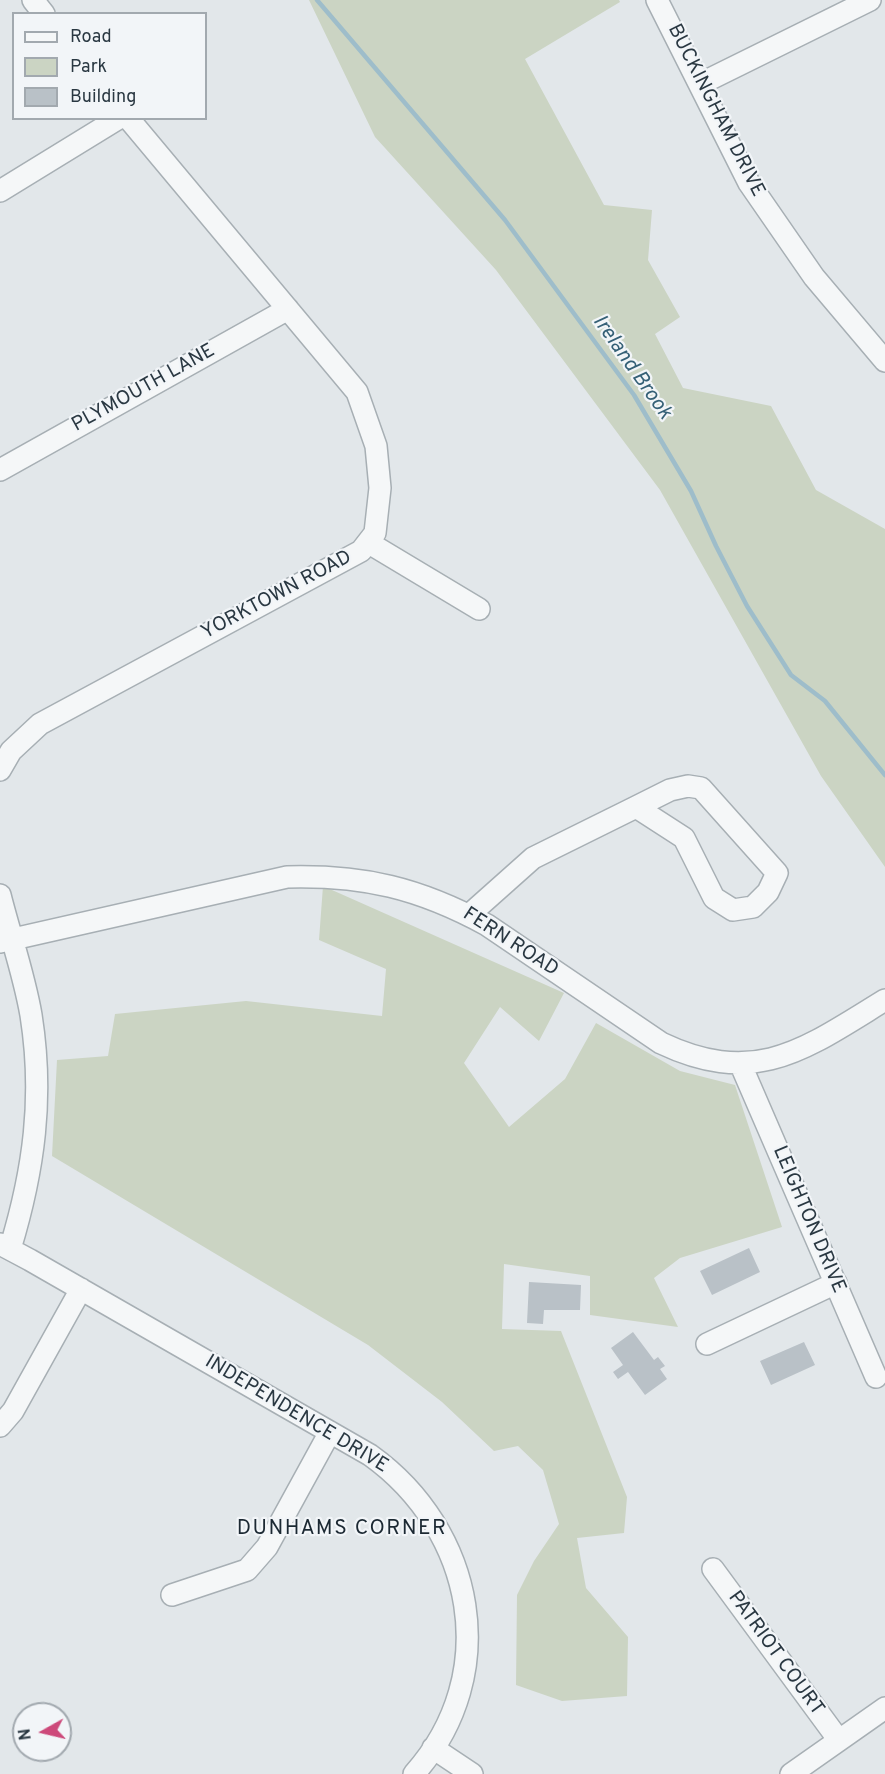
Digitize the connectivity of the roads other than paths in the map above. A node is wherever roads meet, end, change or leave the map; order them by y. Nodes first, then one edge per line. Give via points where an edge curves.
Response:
1 (33, 0) edge
2 (657, 0) edge
3 (870, 0) edge
4 (42, 12) edge
5 (700, 84) junction
6 (116, 120) edge
7 (130, 120) edge
8 (0, 191) edge
9 (288, 309) junction
10 (885, 361) edge
11 (0, 470) edge
12 (369, 543) junction
13 (479, 609) dead end
14 (0, 770) edge
15 (636, 807) junction
16 (0, 896) edge
17 (469, 915) junction
18 (5, 941) edge
19 (885, 1000) edge
20 (740, 1063) junction
21 (5, 1246) edge
22 (836, 1283) junction
23 (81, 1289) junction
24 (707, 1344) dead end
25 (876, 1377) dead end
26 (0, 1426) edge
27 (330, 1432) junction
28 (713, 1569) dead end
29 (172, 1595) dead end
30 (885, 1708) edge
31 (838, 1739) junction
32 (434, 1748) junction
33 (414, 1774) edge
34 (472, 1774) edge
35 (791, 1774) edge

1 - 4 street
2 - 5 street, BUCKINGHAM DRIVE
3 - 5 street
5 - 10 street, BUCKINGHAM DRIVE via 748,183 814,277
6 - 8 street
7 - 9 street, YORKTOWN ROAD
9 - 11 street, PLYMOUTH LANE
9 - 12 street, YORKTOWN ROAD via 357,392 376,446 380,488 375,533
12 - 13 street
12 - 14 street, YORKTOWN ROAD via 361,551 40,724 11,751
15 - 15 street via 670,790 701,788 777,873 768,892 753,907 733,910 714,898 684,838
15 - 17 street via 532,858
16 - 18 street
17 - 18 street, FERN ROAD via 391,885 321,876 287,877
17 - 20 street, FERN ROAD via 661,1042 700,1058
18 - 21 street via 31,1014 37,1109 24,1204
19 - 20 street, FERN ROAD via 805,1048 773,1059
20 - 22 street, LEIGHTON DRIVE
21 - 23 street, INDEPENDENCE DRIVE
22 - 24 street
22 - 25 street, LEIGHTON DRIVE
23 - 26 street via 13,1411
23 - 27 street, INDEPENDENCE DRIVE
27 - 29 street via 267,1547 247,1570
27 - 32 street, INDEPENDENCE DRIVE via 370,1455 403,1482 431,1516 452,1556 464,1599 466,1644 460,1688
28 - 31 street, PATRIOT COURT
30 - 31 street
31 - 35 street
32 - 33 street, INDEPENDENCE DRIVE
32 - 34 street

